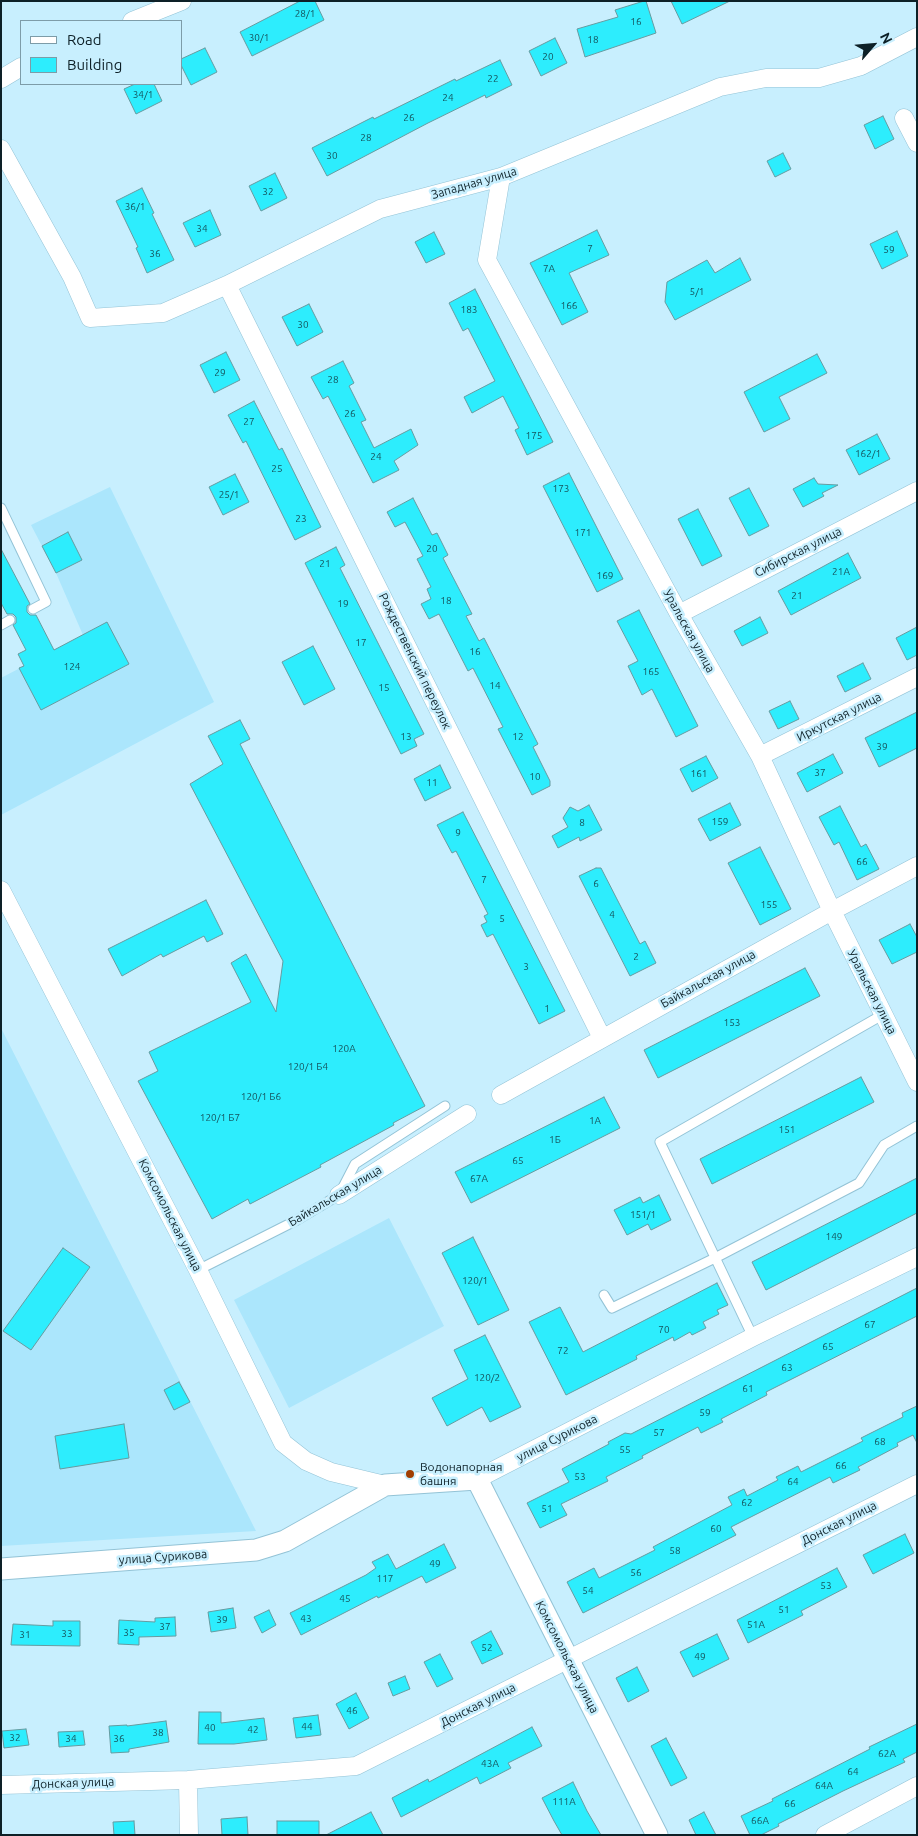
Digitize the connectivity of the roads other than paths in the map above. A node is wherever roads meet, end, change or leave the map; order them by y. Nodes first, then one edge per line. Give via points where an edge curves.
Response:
1 (182, 1) edge
2 (134, 20) edge
3 (917, 37) edge
4 (20, 68) edge
5 (1, 78) edge
6 (904, 118) dead end
7 (917, 144) edge
8 (1, 149) edge
9 (501, 178) junction
10 (227, 285) junction
11 (917, 491) edge
12 (1, 508) edge
13 (33, 609) dead end
14 (679, 614) junction
15 (10, 620) dead end
16 (1, 625) edge
17 (917, 678) edge
18 (760, 756) junction
19 (917, 866) edge
20 (1, 890) edge
21 (832, 911) junction
22 (884, 1014) junction
23 (602, 1038) junction
24 (917, 1082) edge
25 (501, 1095) dead end
26 (445, 1106) dead end
27 (467, 1114) dead end
28 (917, 1126) edge
29 (339, 1195) junction
30 (917, 1257) edge
31 (715, 1258) junction
32 (198, 1270) junction
33 (604, 1294) dead end
34 (753, 1337) junction
35 (477, 1479) junction
36 (917, 1484) edge
37 (385, 1485) junction
38 (1, 1569) edge
39 (568, 1660) junction
40 (188, 1780) junction
41 (1, 1785) edge
42 (917, 1786) edge
43 (189, 1835) edge
44 (657, 1835) edge
45 (825, 1835) edge

1 - 2 street
3 - 9 street, Западная улица via 861,66 819,78 766,78 720,87
4 - 5 street
6 - 7 street
8 - 10 street, Западная улица via 72,277 90,318 163,314
9 - 10 street, Западная улица via 380,209
9 - 14 street, Уральская улица via 487,260
10 - 23 street, Рождественский переулок
11 - 14 street, Сибирская улица
12 - 13 lane via 46,602
14 - 18 street, Уральская улица
15 - 16 lane
17 - 18 street, Иркутская улица
18 - 21 street, Уральская улица
19 - 21 street, Байкальская улица
20 - 32 street, Комсомольская улица
21 - 22 street, Уральская улица
21 - 23 street, Байкальская улица
22 - 24 street, Уральская улица
22 - 31 lane via 660,1142
23 - 25 street, Байкальская улица
26 - 29 lane via 355,1164
27 - 29 street, Байкальская улица
28 - 31 lane via 884,1145 859,1183
29 - 32 lane, Байкальская улица
30 - 34 street, улица Сурикова
31 - 33 lane via 612,1308
31 - 34 lane
32 - 37 street, Комсомольская улица via 283,1443 306,1461 331,1472
34 - 35 street, улица Сурикова
35 - 37 street, улица Сурикова
35 - 39 street, Комсомольская улица
36 - 39 street, Донская улица
37 - 38 street, улица Сурикова via 284,1541 256,1550
39 - 40 street, Донская улица via 356,1766
39 - 44 street, Комсомольская улица
40 - 41 street, Донская улица
40 - 43 street
42 - 45 street

